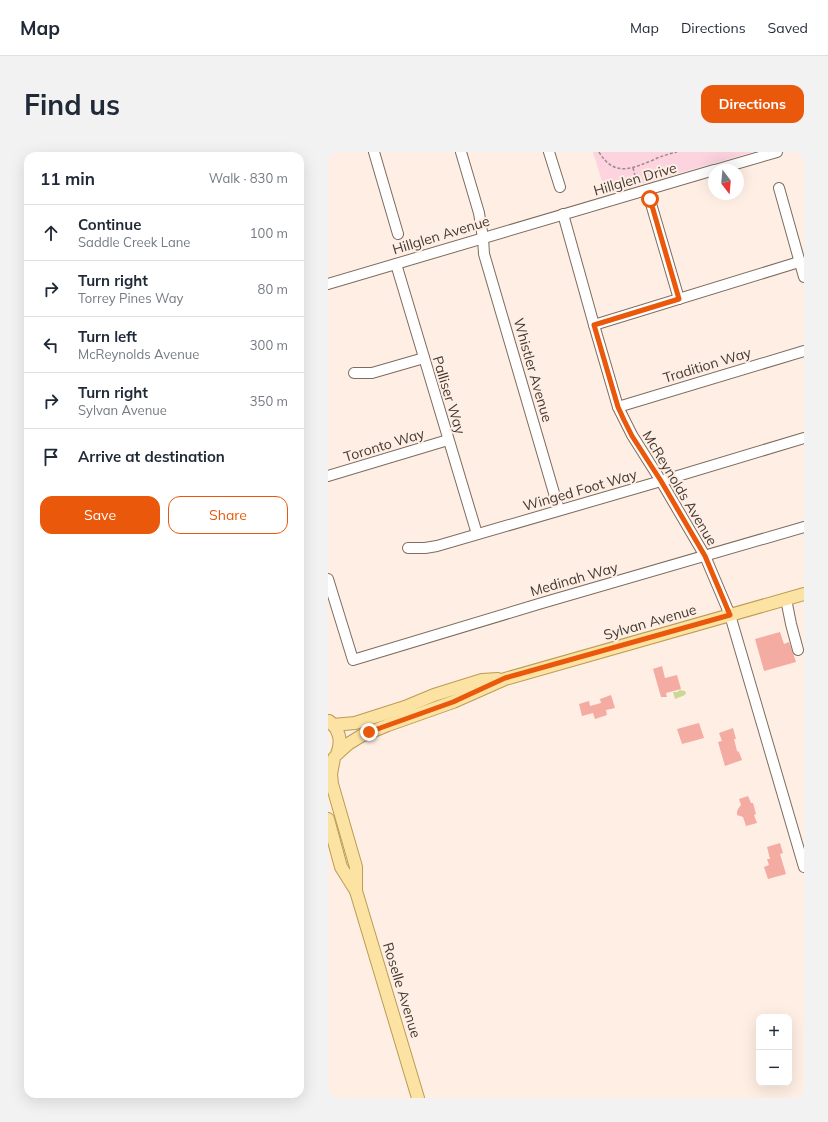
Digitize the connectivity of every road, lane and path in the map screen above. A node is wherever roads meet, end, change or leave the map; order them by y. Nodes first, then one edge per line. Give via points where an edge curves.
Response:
1 (374, 152) edge
2 (461, 152) edge
3 (549, 152) edge
4 (599, 152) edge
5 (677, 152) edge
6 (777, 152) edge
7 (735, 164) edge
8 (634, 168) junction
9 (708, 171) edge
10 (560, 187) dead end
11 (643, 187) junction
12 (779, 188) dead end
13 (563, 214) junction
14 (398, 234) dead end
15 (483, 238) junction
16 (799, 262) junction
17 (396, 264) junction
18 (804, 277) edge
19 (328, 284) edge
20 (679, 299) junction
21 (594, 325) junction
22 (804, 351) edge
23 (424, 358) junction
24 (354, 373) dead end
25 (618, 407) junction
26 (804, 438) edge
27 (448, 440) junction
28 (328, 476) edge
29 (661, 481) junction
30 (559, 510) junction
31 (804, 528) edge
32 (477, 534) junction
33 (408, 548) dead end
34 (705, 556) junction
35 (328, 579) edge
36 (804, 594) edge
37 (786, 599) junction
38 (730, 615) junction
39 (798, 650) dead end
40 (505, 678) junction
41 (331, 723) edge
42 (333, 758) edge
43 (328, 819) edge
44 (800, 840) edge
45 (332, 853) edge
46 (804, 868) edge
47 (356, 891) junction
48 (418, 1098) edge

1 - 14 street
2 - 15 street, Whistler Avenue via 479,213
3 - 10 street
4 - 8 path via 606,162 614,167
5 - 8 path
6 - 7 street, Hillglen Drive
8 - 11 path
9 - 11 street, Hillglen Drive
11 - 13 street, Hillglen Drive
11 - 20 street
12 - 16 street
13 - 15 street, Hillglen Avenue
13 - 21 street, McReynolds Avenue
15 - 17 street, Hillglen Avenue
15 - 30 street, Whistler Avenue via 484,254
16 - 18 street
16 - 20 street
17 - 19 street, Hillglen Avenue
17 - 23 street, Palliser Way
20 - 21 street
21 - 25 street, McReynolds Avenue
22 - 25 street, Tradition Way
23 - 24 street via 372,373
23 - 27 street, Palliser Way
25 - 29 street, McReynolds Avenue via 632,436
26 - 29 street, Winged Foot Way
27 - 28 street, Toronto Way
27 - 32 street, Palliser Way
29 - 30 street, Winged Foot Way
29 - 34 street, McReynolds Avenue
30 - 32 street, Winged Foot Way
31 - 34 street, Medinah Way
32 - 33 street, Winged Foot Way via 437,546
34 - 35 street, Medinah Way via 353,660
34 - 38 street, McReynolds Avenue
36 - 37 main road, Sylvan Avenue
37 - 38 main road, Sylvan Avenue
37 - 39 street
38 - 40 main road, Sylvan Avenue
38 - 44 street, McReynolds Avenue
40 - 41 main road, Sylvan Avenue via 482,680 356,722
40 - 42 main road, Sylvan Avenue via 453,702 361,736
41 - 42 main road, Roselle Avenue via 337,730 340,740 340,747
42 - 47 main road, Roselle Avenue via 332,784 356,867
43 - 45 main road, Roselle Avenue
44 - 46 street, McReynolds Avenue
45 - 47 main road, Roselle Avenue
47 - 48 main road, Roselle Avenue

